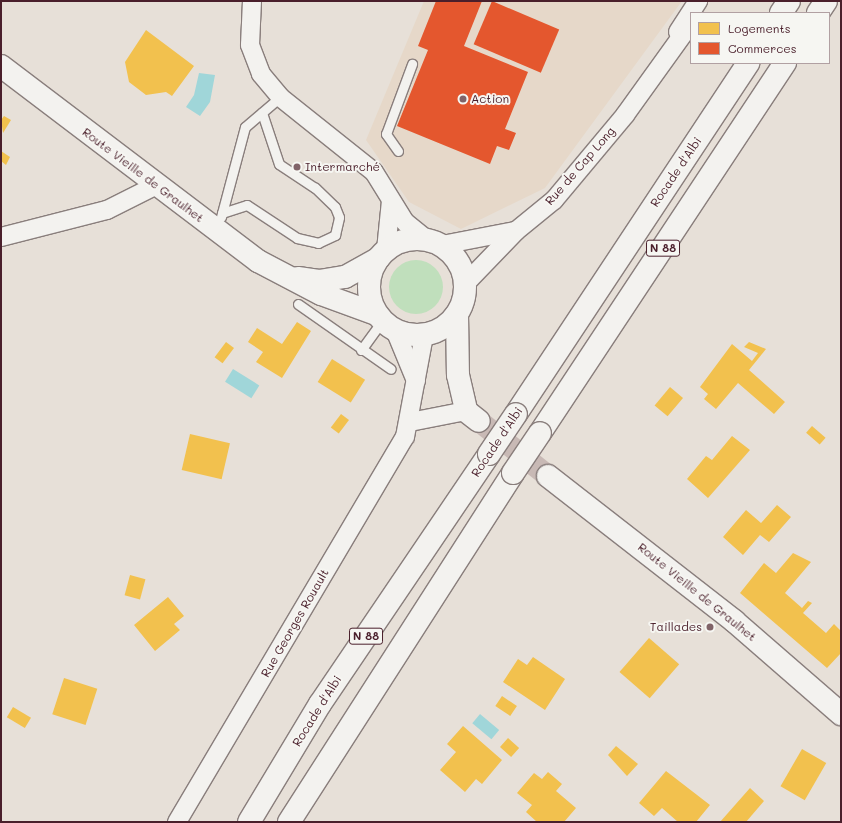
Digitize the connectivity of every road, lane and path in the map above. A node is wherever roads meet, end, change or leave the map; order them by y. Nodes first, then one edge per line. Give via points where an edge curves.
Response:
1 (252, 1) edge
2 (698, 1) edge
3 (707, 1) edge
4 (789, 1) edge
5 (826, 1) edge
6 (691, 12) edge
7 (699, 12) edge
8 (782, 12) edge
9 (819, 12) edge
10 (690, 13) edge
11 (690, 24) edge
12 (412, 64) dead end
13 (747, 64) edge
14 (784, 64) edge
15 (1, 66) edge
16 (280, 97) junction
17 (262, 113) junction
18 (625, 115) junction
19 (398, 151) dead end
20 (155, 186) junction
21 (391, 201) junction
22 (220, 221) junction
23 (516, 231) junction
24 (1, 237) edge
25 (434, 242) junction
26 (382, 254) junction
27 (288, 277) junction
28 (465, 284) junction
29 (298, 304) dead end
30 (457, 314) junction
31 (384, 322) junction
32 (429, 334) junction
33 (361, 350) junction
34 (391, 369) dead end
35 (458, 375) junction
36 (417, 384) junction
37 (472, 416) joint
38 (410, 422) junction
39 (548, 476) tunnel mouth
40 (841, 714) edge
41 (177, 822) edge
42 (249, 822) edge
43 (289, 822) edge

1 - 16 street via 250,45 260,74
2 - 6 street, Rue de Cap Long
3 - 7 street
4 - 8 main road
5 - 9 main road
10 - 18 street, Rue de Cap Long
11 - 18 street, Rue de Cap Long
12 - 19 lane via 386,134
13 - 42 main road, Rocade d'Albi / N 88, bridge via 320,704
14 - 43 main road, N 88, bridge via 513,473
15 - 20 main road, Route Vieille de Graulhet
16 - 17 lane
16 - 21 street via 374,172
17 - 22 lane via 245,127
17 - 22 lane via 269,144 279,164 315,188 335,207 339,217 335,235 318,243 297,238 247,205
18 - 23 street, Rue de Cap Long via 554,200
20 - 22 main road, Route Vieille de Graulhet
20 - 24 street via 107,210
21 - 25 street via 405,222
21 - 26 street
22 - 27 main road, Route Vieille de Graulhet via 258,261
23 - 25 street, Rue de Cap Long
23 - 28 street, Rue de Cap Long
25 - 26 main road via 404,240
25 - 28 main road via 454,255
26 - 27 main road, Route Vieille de Graulhet via 346,277 319,281
26 - 31 main road via 370,276 369,296
27 - 31 main road, Route Vieille de Graulhet
28 - 30 main road
29 - 33 lane
30 - 32 main road
30 - 35 main road
31 - 32 main road
31 - 33 lane
31 - 36 street
32 - 35 main road
32 - 36 street, Rue Georges Rouault
33 - 34 lane
35 - 37 main road
36 - 38 street, Rue Georges Rouault
37 - 38 street
38 - 41 street, Rue Georges Rouault
39 - 40 main road, Route Vieille de Graulhet via 734,621

